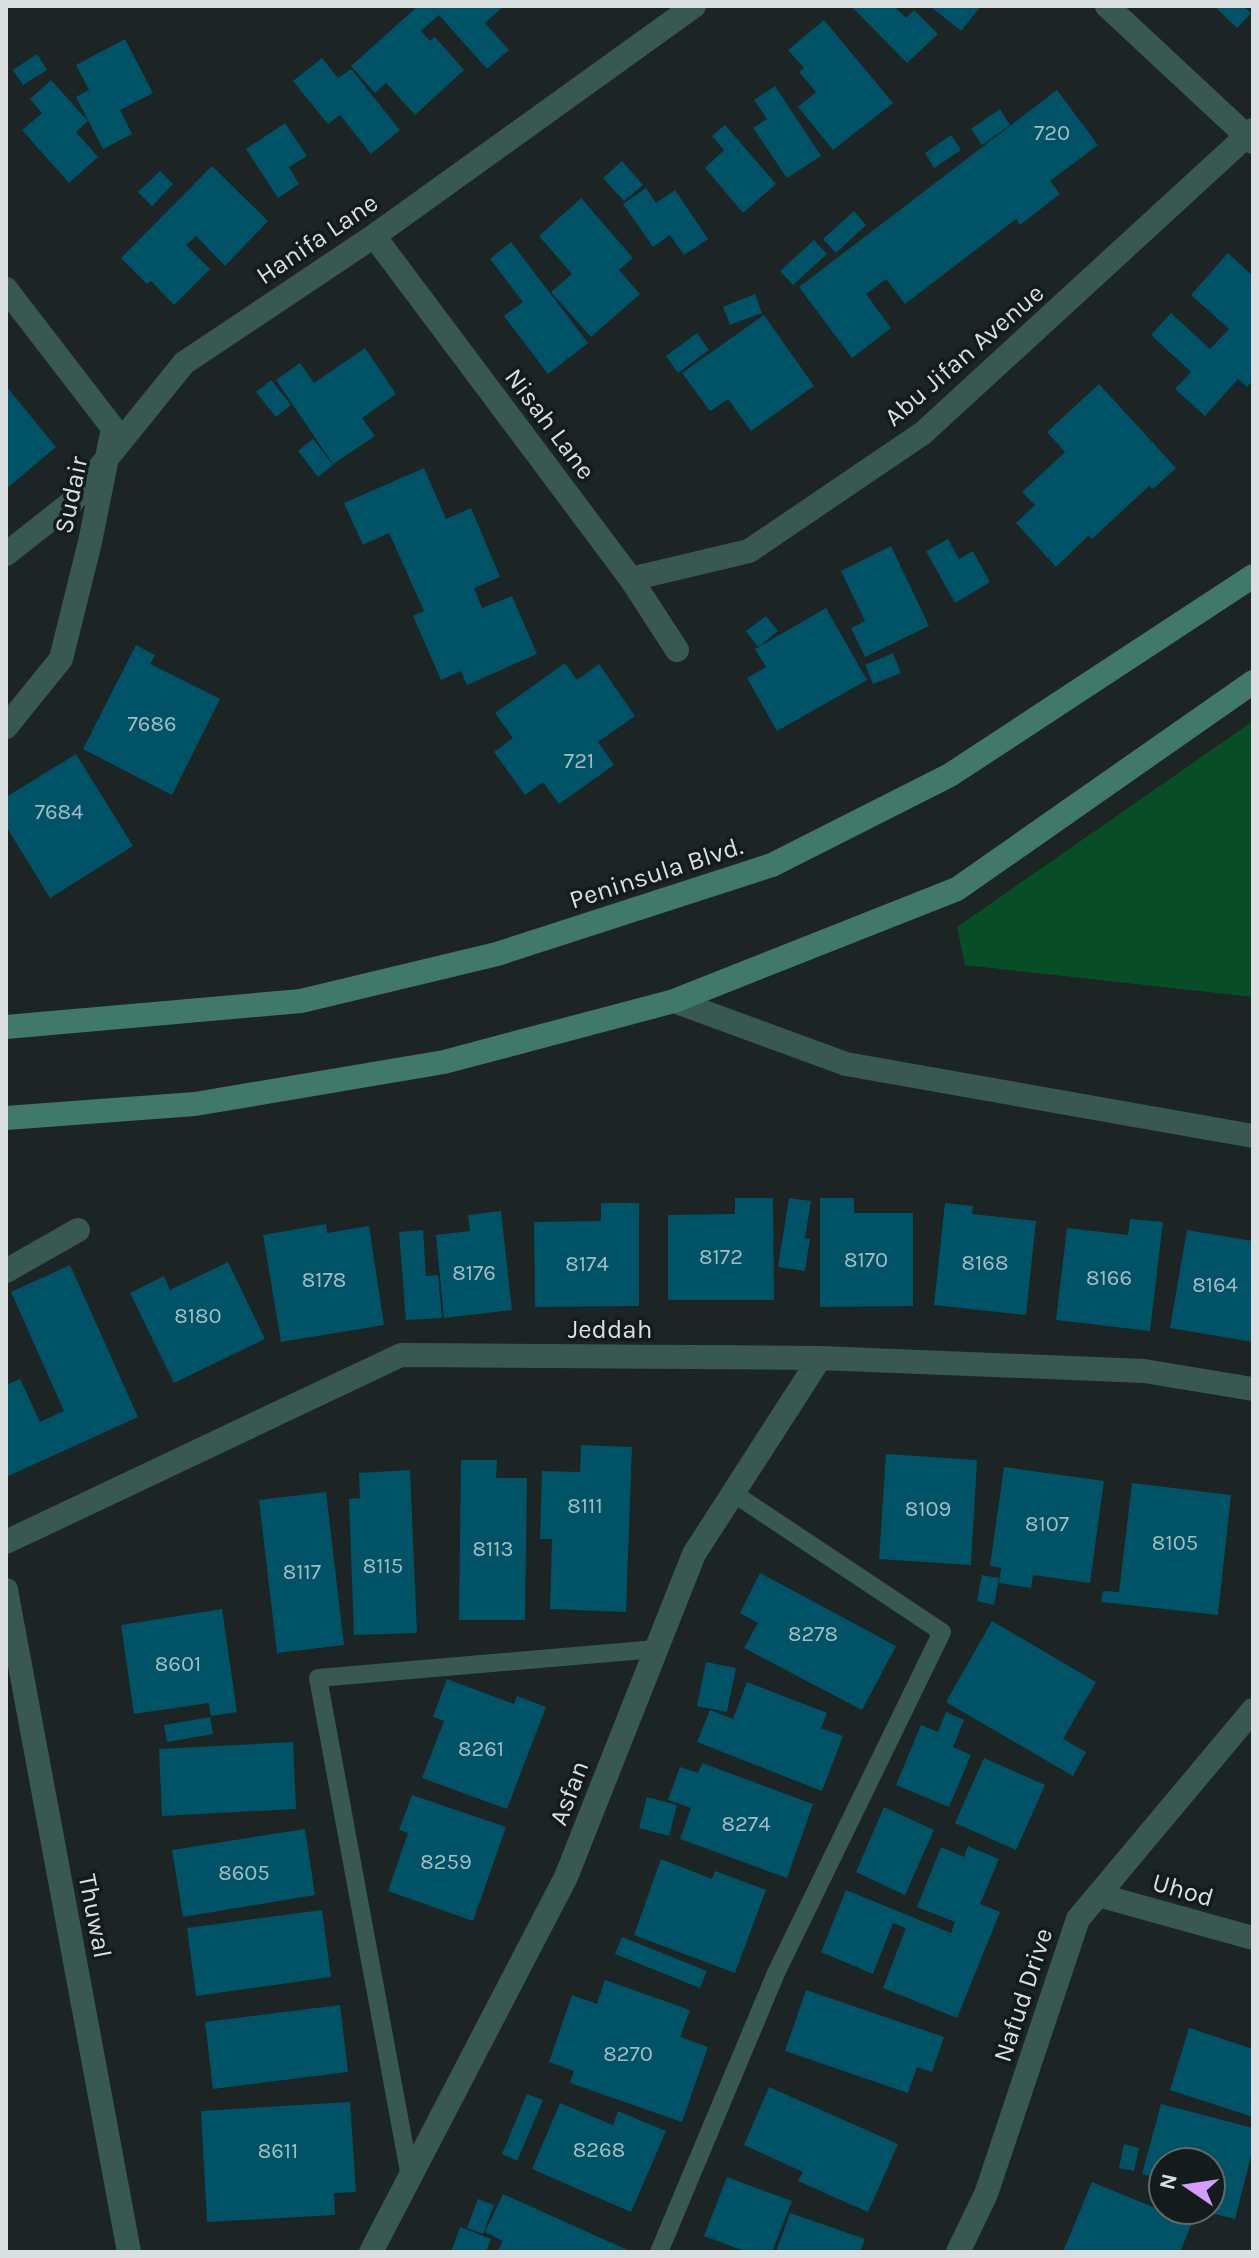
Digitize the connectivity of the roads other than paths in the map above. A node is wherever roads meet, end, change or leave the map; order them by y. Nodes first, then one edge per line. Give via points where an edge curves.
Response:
1 (694, 6) edge
2 (1107, 6) edge
3 (1251, 136) edge
4 (374, 236) junction
5 (6, 289) edge
6 (107, 458) junction
7 (6, 554) edge
8 (1253, 576) edge
9 (631, 579) junction
10 (677, 650) dead end
11 (1253, 682) edge
12 (6, 727) edge
13 (674, 1001) junction
14 (6, 1027) edge
15 (6, 1118) edge
16 (1253, 1136) edge
17 (78, 1230) dead end
18 (6, 1271) edge
19 (820, 1358) junction
20 (1253, 1389) edge
21 (733, 1493) junction
22 (6, 1542) edge
23 (6, 1590) edge
24 (656, 1649) junction
25 (1253, 1710) edge
26 (1098, 1895) junction
27 (1253, 1938) edge
28 (410, 2177) junction
29 (129, 2252) edge
30 (371, 2252) edge
31 (659, 2252) edge
32 (958, 2252) edge

1 - 4 street, Hanifa Lane
2 - 3 street
3 - 9 street, Abu Jifan Avenue via 923,433 749,551
4 - 6 street, Hanifa Lane via 184,363
4 - 9 street, Nisah Lane
5 - 6 street, Sudair via 113,428
6 - 7 street, Hanifa Lane via 71,503
6 - 12 street, Sudair via 61,659
8 - 14 main road, Peninsula Blvd. via 950,775 772,865 497,954 301,1001
9 - 10 street, Nisah Lane
11 - 13 main road via 957,889
13 - 15 main road via 444,1062 195,1104
13 - 16 street via 846,1064
17 - 18 street
19 - 20 street, Jeddah via 1144,1371
19 - 21 street, Asfan
19 - 22 street, Jeddah via 401,1355
21 - 24 street, Asfan via 694,1554
21 - 31 lane via 942,1632 776,1973
23 - 29 street, Thuwal
24 - 28 street, Asfan via 566,1877
24 - 28 lane via 318,1678
25 - 26 street, Nafud Drive
26 - 27 street, Uhod
26 - 32 street, Nafud Drive via 1078,1919 986,2194
28 - 30 street, Asfan

